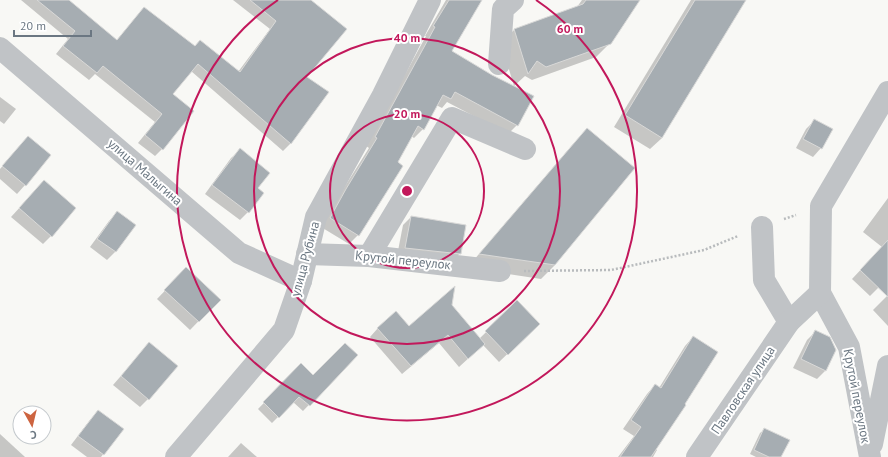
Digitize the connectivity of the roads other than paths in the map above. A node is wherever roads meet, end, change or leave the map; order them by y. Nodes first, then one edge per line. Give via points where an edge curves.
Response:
1 (430, 0) edge
2 (513, 0) edge
3 (0, 48) edge
4 (500, 64) dead end
5 (888, 92) edge
6 (525, 149) dead end
7 (762, 226) road end
8 (307, 254) junction
9 (369, 256) junction
10 (500, 271) road end
11 (301, 280) junction
12 (820, 293) junction
13 (789, 322) junction
14 (888, 366) edge
15 (869, 456) edge
16 (176, 457) edge
17 (697, 457) edge

1 - 8 street, улица Рубина via 383,95 316,218
2 - 4 street via 503,10
3 - 11 street, улица Малыгина via 239,253
5 - 12 street via 821,206
6 - 9 street via 452,118
7 - 13 street via 764,280
8 - 9 street, Крутой переулок
8 - 11 street, улица Рубина
9 - 10 street, Крутой переулок
11 - 16 street, улица Рубина via 284,330
12 - 13 street, Павловская улица
12 - 15 street, Крутой переулок via 849,346
13 - 17 street, Павловская улица
14 - 15 street

